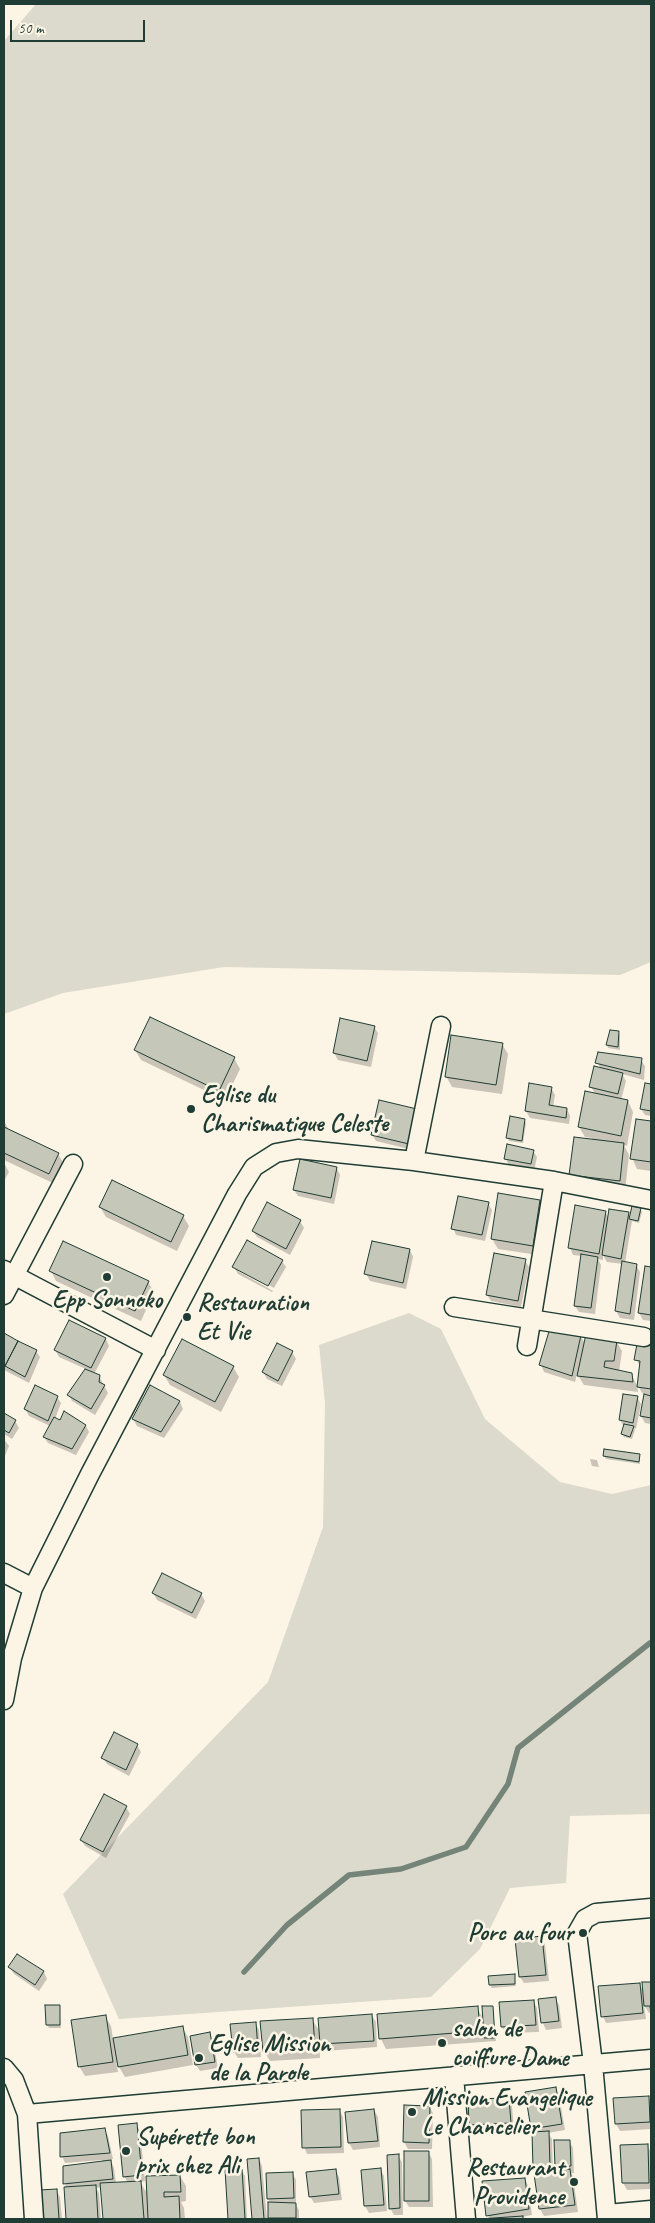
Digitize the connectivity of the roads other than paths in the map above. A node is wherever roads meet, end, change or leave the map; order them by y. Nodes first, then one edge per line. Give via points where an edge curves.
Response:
1 (441, 1026) dead end
2 (414, 1161) junction
3 (74, 1164) dead end
4 (554, 1181) junction
5 (651, 1200) edge
6 (9, 1273) edge
7 (4, 1296) edge
8 (454, 1307) dead end
9 (531, 1319) junction
10 (644, 1338) dead end
11 (527, 1346) dead end
12 (156, 1350) junction
13 (4, 1573) edge
14 (33, 1588) junction
15 (4, 1700) edge
16 (651, 1908) edge
17 (651, 2059) edge
18 (593, 2064) junction
19 (4, 2068) edge
20 (454, 2076) junction
21 (27, 2114) junction
22 (651, 2210) edge
23 (607, 2216) edge
24 (34, 2219) edge
25 (466, 2219) edge

1 - 2 street
2 - 4 street
2 - 12 street via 298,1149 276,1153 254,1167
3 - 6 street
4 - 5 street
4 - 9 street
6 - 7 street
6 - 12 street
8 - 9 street
9 - 10 street
9 - 11 street
12 - 14 street
13 - 14 street
14 - 15 street via 12,1658
16 - 18 street via 596,1913 585,1919 577,1933
17 - 18 street
18 - 20 street
18 - 23 street
19 - 21 street via 14,2080
20 - 21 street
20 - 25 street
21 - 24 street
22 - 23 street

